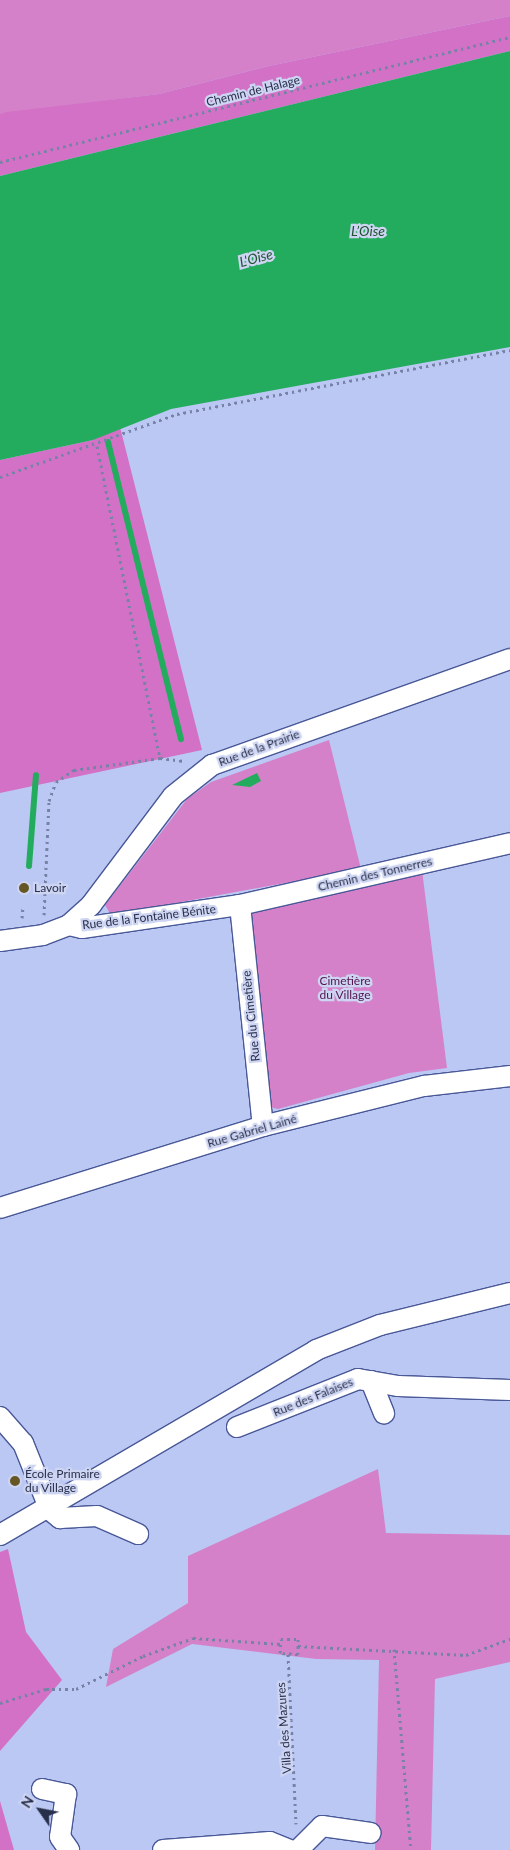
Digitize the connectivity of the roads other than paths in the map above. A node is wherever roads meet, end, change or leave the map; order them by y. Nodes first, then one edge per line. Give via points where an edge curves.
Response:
1 (510, 659) edge
2 (510, 843) edge
3 (240, 905) junction
4 (69, 925) junction
5 (0, 941) edge
6 (510, 1076) edge
7 (272, 1108) dead end
8 (263, 1126) junction
9 (0, 1208) edge
10 (510, 1293) edge
11 (371, 1381) junction
12 (510, 1390) edge
13 (384, 1413) dead end
14 (0, 1416) edge
15 (237, 1427) dead end
16 (50, 1510) junction
17 (138, 1534) dead end
18 (0, 1536) edge
19 (42, 1789) dead end
20 (371, 1834) dead end
21 (70, 1850) edge
22 (162, 1850) edge
23 (290, 1850) edge
24 (298, 1850) edge

1 - 4 street, Rue de la Prairie via 212,765 172,796 90,905
2 - 3 street, Chemin des Tonnerres
3 - 4 street, Rue de la Fontaine Bénite via 82,928
3 - 8 street, Rue du Cimetière
4 - 5 street, Rue de la Fontaine Bénite via 43,935
6 - 8 street, Rue Gabriel Lainé via 424,1086
7 - 8 street
8 - 9 street, Rue Gabriel Lainé
10 - 16 street via 338,1340
11 - 12 street, Rue des Falaises
11 - 13 street
11 - 15 street, Rue des Falaises via 358,1379
14 - 16 street via 23,1443
16 - 17 street via 60,1518 113,1520
16 - 18 street
19 - 21 street via 66,1794 60,1837
20 - 24 street via 322,1826
22 - 23 street via 270,1842

